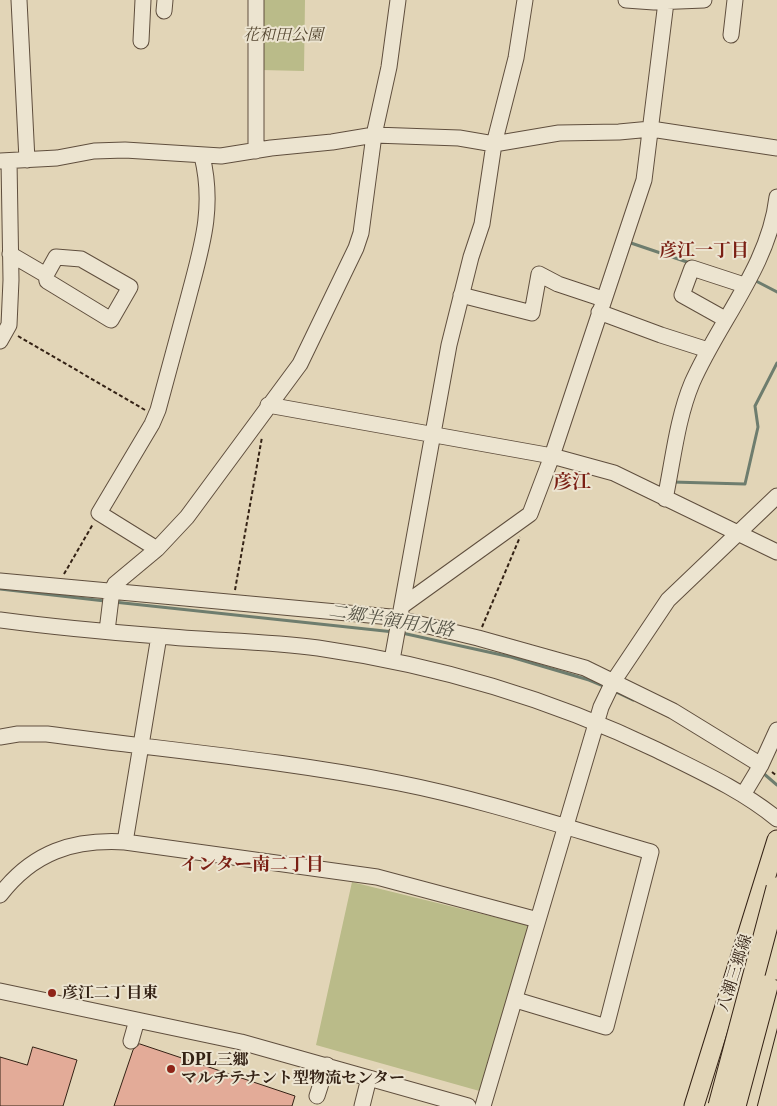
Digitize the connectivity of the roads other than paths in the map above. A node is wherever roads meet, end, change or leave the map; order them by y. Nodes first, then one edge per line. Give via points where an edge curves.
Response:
1 (18, 0) edge
2 (144, 0) edge
3 (256, 0) edge
4 (398, 0) edge
5 (525, 0) edge
6 (626, 0) edge
7 (704, 0) edge
8 (735, 0) edge
9 (665, 1) edge
10 (731, 35) dead end
11 (141, 41) dead end
12 (651, 129) junction
13 (374, 135) junction
14 (494, 144) junction
15 (777, 148) edge
16 (256, 151) junction
17 (202, 156) junction
18 (27, 160) junction
19 (5, 161) edge
20 (777, 197) edge
21 (10, 254) junction
22 (46, 275) junction
23 (744, 286) junction
24 (461, 295) junction
25 (601, 305) junction
26 (725, 319) junction
27 (4, 336) edge
28 (708, 350) junction
29 (268, 405) junction
30 (433, 435) junction
31 (552, 456) junction
32 (777, 496) edge
33 (665, 499) junction
34 (737, 533) junction
35 (157, 549) junction
36 (777, 552) edge
37 (0, 581) edge
38 (112, 590) junction
39 (401, 612) junction
40 (0, 620) edge
41 (108, 624) junction
42 (159, 636) junction
43 (393, 653) junction
44 (613, 682) junction
45 (596, 723) junction
46 (777, 730) edge
47 (0, 737) edge
48 (141, 747) junction
49 (761, 765) junction
50 (746, 789) junction
51 (777, 820) edge
52 (565, 827) junction
53 (777, 840) edge
54 (125, 842) junction
55 (0, 894) edge
56 (776, 894) edge
57 (538, 920) junction
58 (777, 947) edge
59 (0, 991) edge
60 (777, 992) edge
61 (516, 1000) junction
62 (137, 1020) junction
63 (718, 1028) junction
64 (131, 1041) dead end
65 (762, 1048) junction
66 (326, 1065) junction
67 (369, 1078) junction
68 (317, 1096) dead end
69 (362, 1106) edge
70 (468, 1106) edge
71 (484, 1106) edge
72 (694, 1106) edge
73 (706, 1106) edge
74 (714, 1106) edge
75 (719, 1106) edge
76 (735, 1106) edge
77 (747, 1106) edge

1 - 18 street
2 - 11 street
3 - 16 street
4 - 13 street via 389,67
5 - 14 street via 516,58
6 - 9 street
7 - 9 street
8 - 10 street
9 - 12 street
12 - 14 street via 558,133
12 - 15 street
12 - 25 street via 644,180
13 - 14 street via 459,138
13 - 16 street
13 - 29 street via 359,240 300,364
14 - 24 street via 482,224
16 - 17 street
17 - 18 street via 125,150
17 - 35 street via 206,173 203,244 156,417 100,514
18 - 19 street
19 - 21 street
20 - 23 street via 768,239
21 - 22 street
21 - 27 street via 11,280
22 - 22 street via 56,257 81,259 130,287 111,320 47,281
23 - 26 street
23 - 26 street via 692,268 682,296
24 - 25 street via 532,313 539,274
24 - 30 street
25 - 28 street via 661,335
25 - 31 street
26 - 28 street
28 - 33 street via 685,401
29 - 30 street
29 - 35 street via 196,506
30 - 31 street
30 - 39 street
31 - 33 street via 614,473
31 - 39 street via 530,514
32 - 34 street
33 - 34 street
34 - 36 street
34 - 44 street via 668,600
35 - 38 street via 121,578
37 - 38 street
38 - 39 street
38 - 41 street
39 - 43 street
39 - 44 street via 585,668
40 - 41 street
41 - 42 street
42 - 43 street
42 - 48 street
43 - 45 street via 508,690
44 - 45 street
44 - 49 street via 673,711
45 - 50 street
45 - 52 street
46 - 49 street
47 - 48 street via 47,734
48 - 52 street via 400,783
48 - 54 street
49 - 50 street
50 - 51 street
52 - 57 street
52 - 61 street via 652,852 606,1026
53 - 63 main road, 八潮三郷線
54 - 55 street via 82,842 59,849 14,877
54 - 57 street via 377,877
56 - 73 highway, bridge
56 - 75 highway, bridge
57 - 61 street
58 - 76 highway, bridge
59 - 62 street
60 - 63 street
60 - 65 main road
61 - 71 street
62 - 64 street
62 - 66 street via 241,1042
63 - 72 main road, 八潮三郷線
65 - 74 street via 728,1070
65 - 77 main road
66 - 67 street
66 - 68 street
67 - 69 street
67 - 70 street

